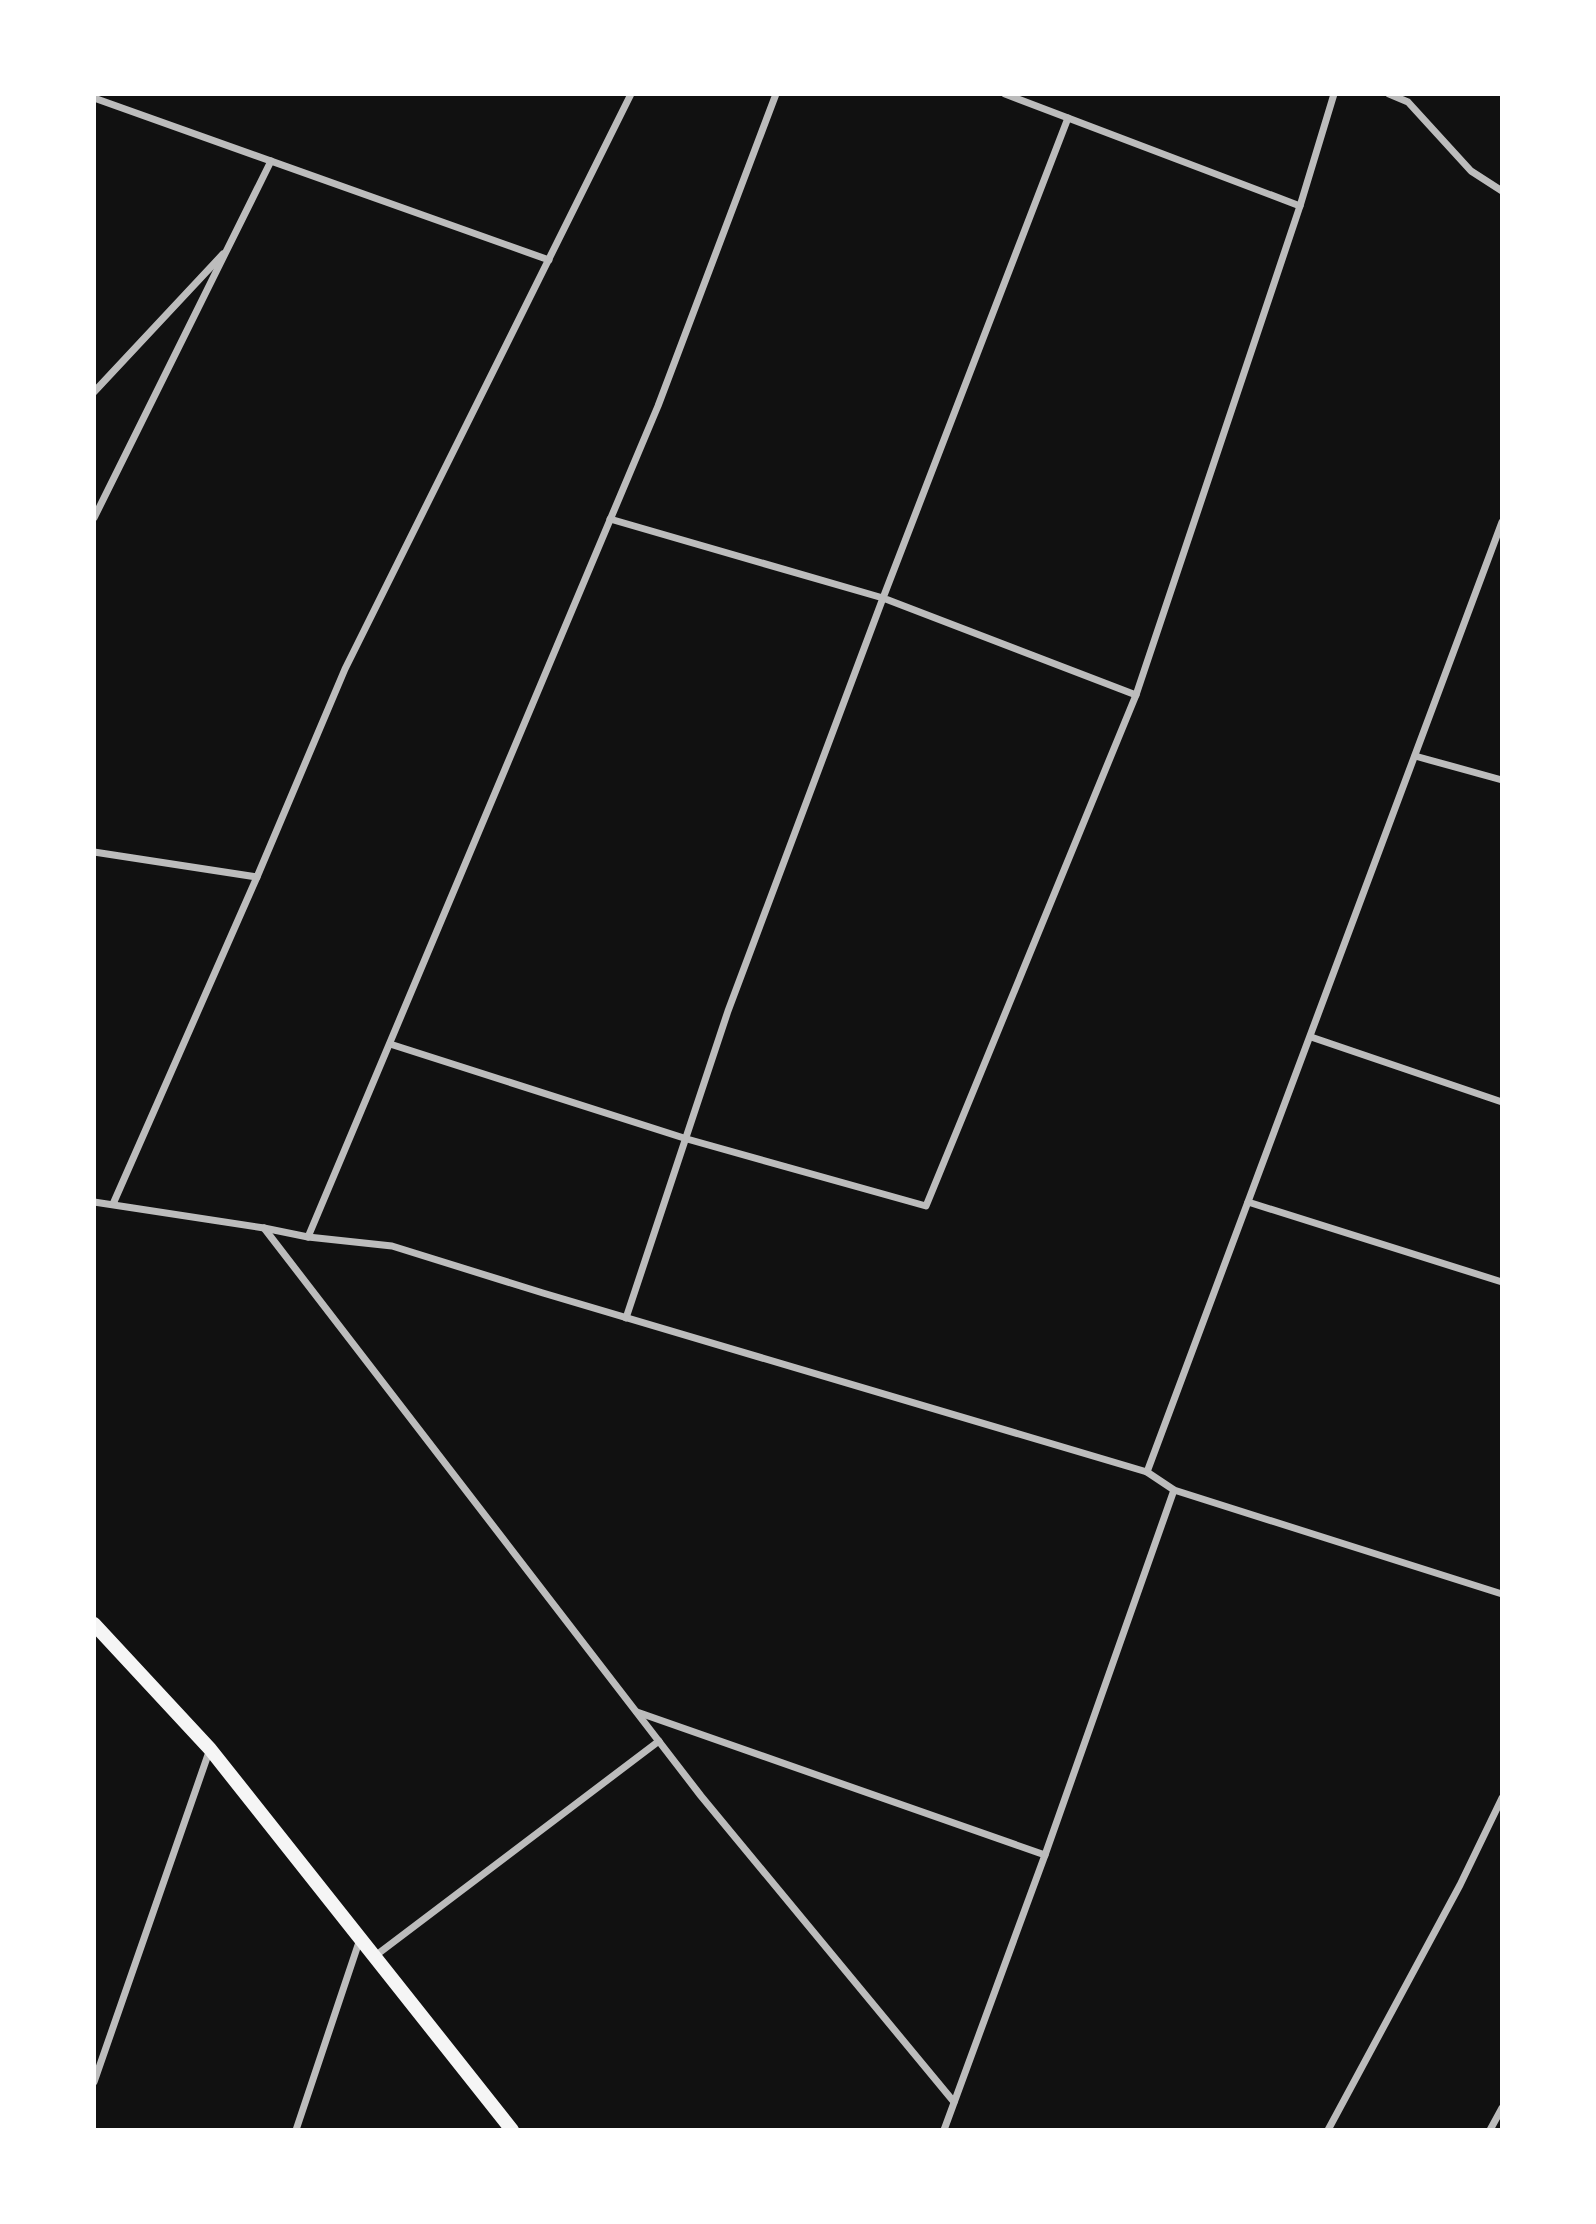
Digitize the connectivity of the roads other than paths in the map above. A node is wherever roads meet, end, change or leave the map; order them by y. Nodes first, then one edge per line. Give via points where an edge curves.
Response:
1 (631, 94) edge
2 (776, 94) edge
3 (1005, 94) edge
4 (1334, 94) edge
5 (1389, 94) edge
6 (94, 98) edge
7 (1409, 98) edge
8 (1068, 118) junction
9 (271, 161) junction
10 (1502, 191) edge
11 (1300, 206) junction
12 (228, 248) junction
13 (549, 260) junction
14 (94, 392) edge
15 (94, 518) edge
16 (610, 519) junction
17 (1502, 522) edge
18 (883, 598) junction
19 (1136, 695) junction
20 (1415, 756) junction
21 (1502, 780) edge
22 (94, 852) edge
23 (257, 877) junction
24 (1311, 1037) junction
25 (390, 1044) junction
26 (1502, 1102) edge
27 (687, 1139) junction
28 (94, 1202) edge
29 (1248, 1202) junction
30 (113, 1204) junction
31 (264, 1228) junction
32 (308, 1237) junction
33 (1502, 1282) edge
34 (626, 1318) junction
35 (1147, 1472) junction
36 (1174, 1490) junction
37 (1502, 1594) edge
38 (94, 1625) edge
39 (636, 1711) junction
40 (659, 1741) junction
41 (210, 1749) junction
42 (1502, 1798) edge
43 (1045, 1856) junction
44 (360, 1938) junction
45 (375, 1956) junction
46 (94, 2082) edge
47 (954, 2102) junction
48 (1502, 2108) edge
49 (296, 2130) edge
50 (512, 2130) edge
51 (944, 2130) edge
52 (1328, 2130) edge
53 (1490, 2130) edge

1 - 13 street
2 - 16 street via 658,406
3 - 8 street
4 - 11 street
5 - 7 street
6 - 9 street
7 - 10 street via 1471,171
8 - 11 street
8 - 18 street
9 - 12 street
9 - 13 street
11 - 19 street
12 - 14 street
12 - 15 street
13 - 23 street via 345,668
16 - 18 street
16 - 25 street
17 - 20 street
18 - 19 street
18 - 27 street via 728,1011
19 - 27 street via 926,1206
20 - 21 street
20 - 24 street
22 - 23 street
23 - 30 street
24 - 26 street
24 - 29 street
25 - 27 street
25 - 32 street
27 - 34 street
28 - 30 street
29 - 33 street
29 - 35 street
30 - 31 street
31 - 32 street
31 - 39 street
32 - 34 street via 392,1246
34 - 35 street
35 - 36 street
36 - 37 street
36 - 43 street
38 - 41 main road
39 - 40 street
39 - 43 street
40 - 45 street
40 - 47 street
41 - 44 main road
41 - 46 street
42 - 52 street
43 - 47 street
44 - 45 main road
44 - 49 street
45 - 50 main road
47 - 51 street
48 - 53 street

